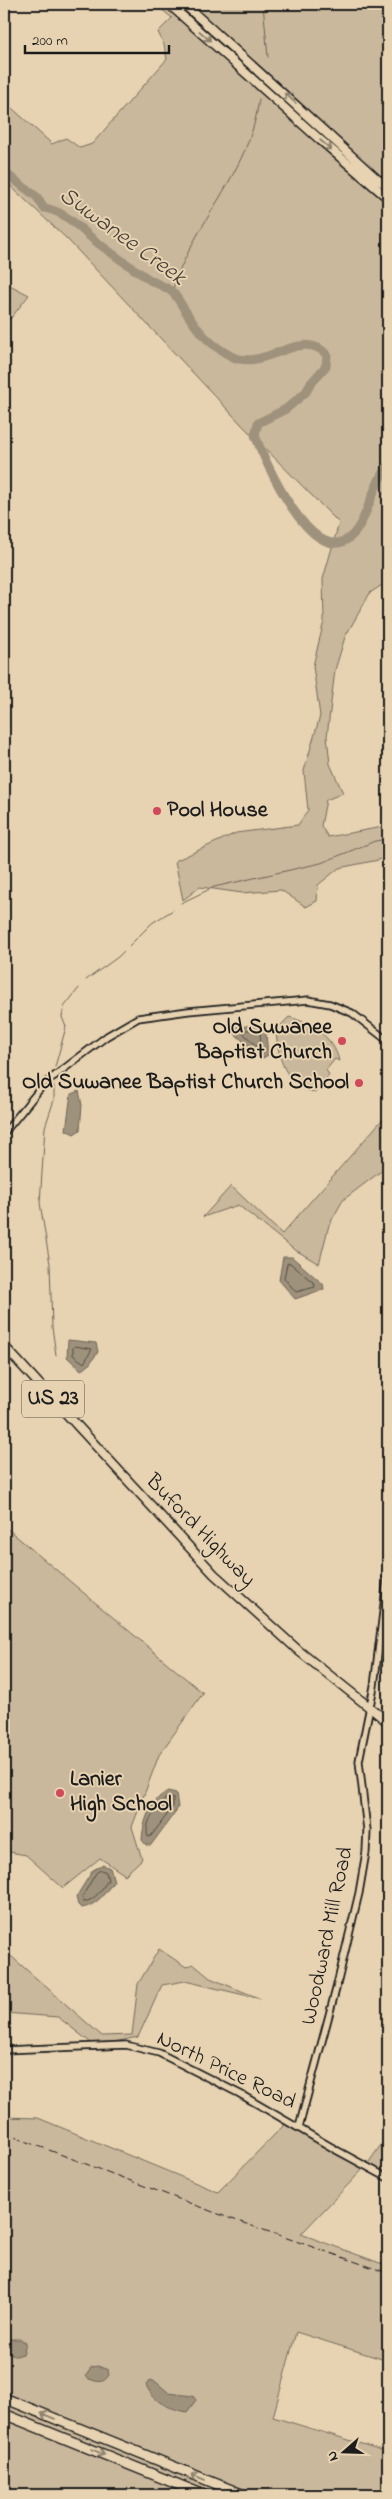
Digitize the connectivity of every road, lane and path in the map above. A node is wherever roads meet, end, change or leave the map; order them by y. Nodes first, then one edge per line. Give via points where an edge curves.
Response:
1 (169, 4) edge
2 (184, 4) edge
3 (388, 186) edge
4 (388, 198) edge
5 (388, 1041) edge
6 (4, 1133) edge
7 (4, 1346) edge
8 (388, 1572) edge
9 (370, 1708) junction
10 (388, 1722) edge
11 (4, 2050) edge
12 (299, 2127) junction
13 (388, 2178) edge
14 (4, 2398) edge
15 (4, 2414) edge
16 (204, 2495) edge
17 (244, 2495) edge

1 -> 4 main road
3 -> 2 main road
5 - 6 street via 352,1013 308,1000 145,1017 123,1025 44,1084
7 - 9 main road, Buford Highway / US 23 via 214,1574 298,1651
8 - 9 street, Woodward Mill Road
9 - 10 main road, Buford Highway / US 23
9 - 12 street, Woodward Mill Road via 359,1761 367,1830 362,1879
11 - 12 street, North Price Road via 126,2045 144,2049 195,2070
12 - 13 street, North Price Road
17 -> 14 highway
15 -> 16 highway

